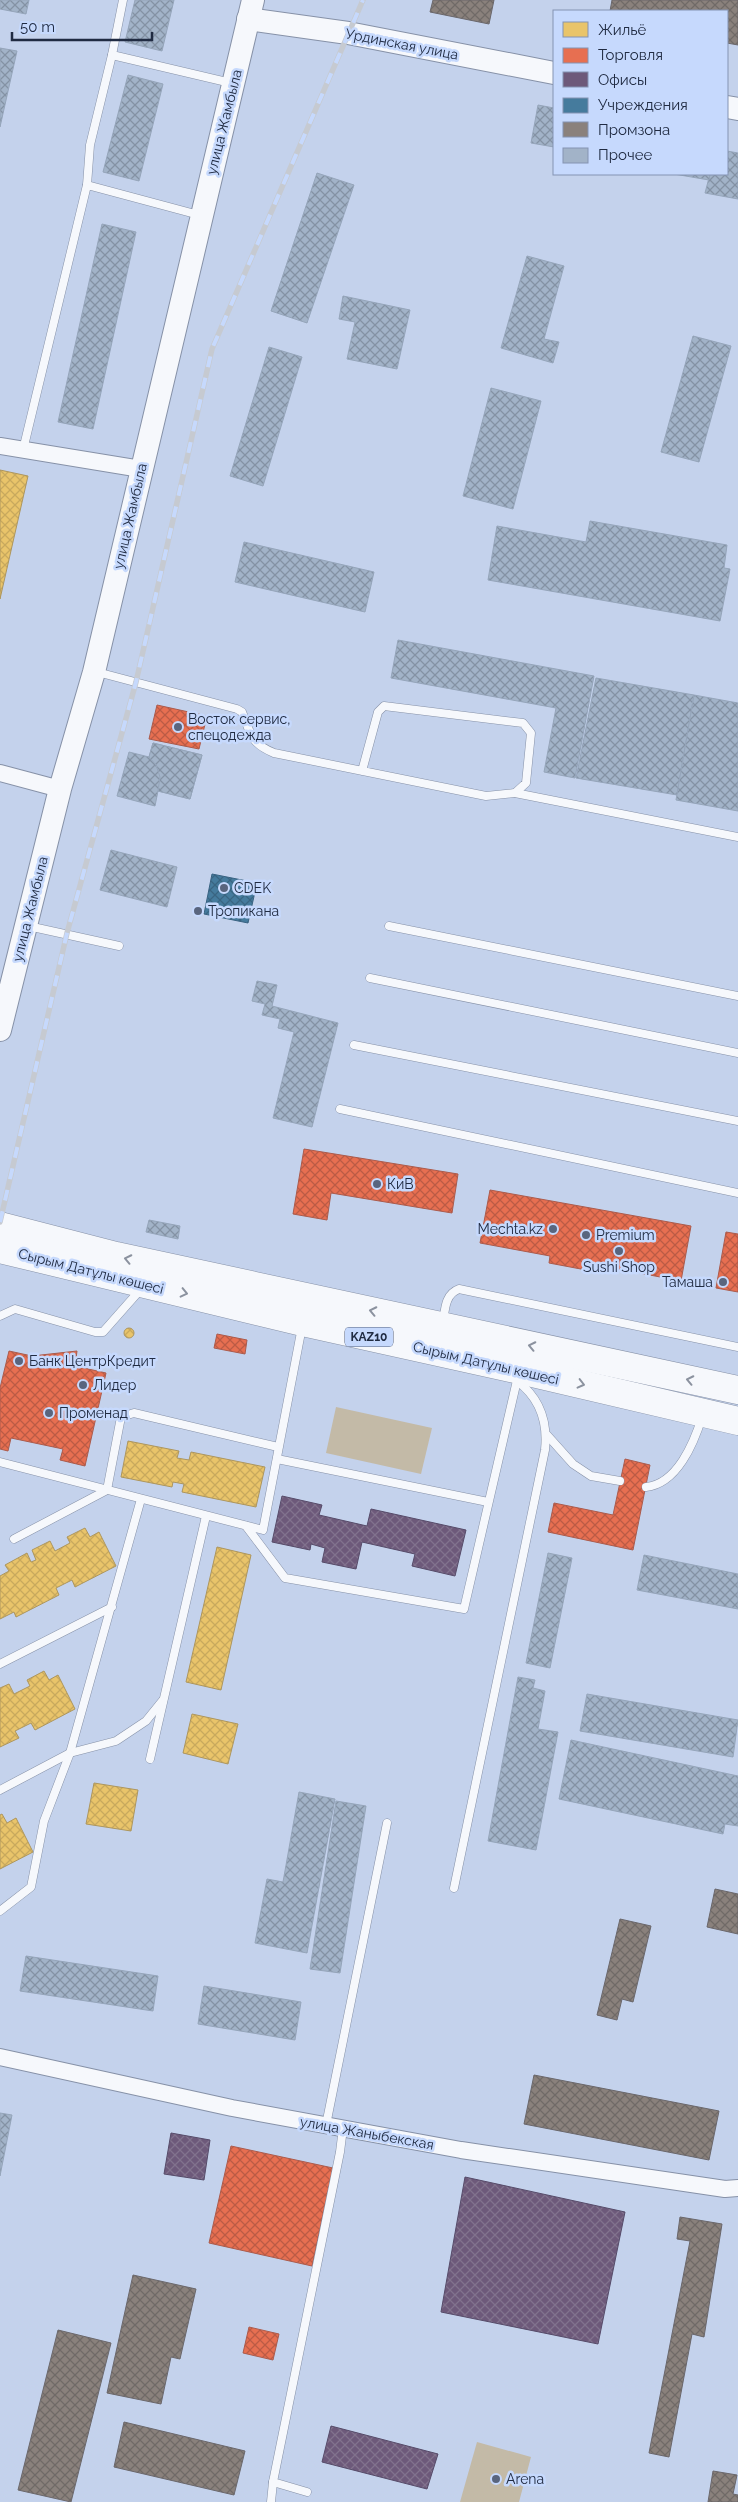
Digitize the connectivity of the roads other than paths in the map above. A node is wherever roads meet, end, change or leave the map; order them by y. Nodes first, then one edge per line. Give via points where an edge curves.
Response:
1 (123, 0) edge
2 (250, 10) edge
3 (112, 55) junction
4 (553, 73) edge
5 (233, 84) junction
6 (87, 185) junction
7 (201, 215) junction
8 (0, 446) edge
9 (23, 451) junction
10 (141, 469) junction
11 (94, 672) junction
12 (362, 771) junction
13 (0, 773) edge
14 (60, 789) junction
15 (516, 793) junction
16 (738, 837) edge
17 (26, 925) junction
18 (389, 926) dead end
19 (119, 946) dead end
20 (370, 978) dead end
21 (738, 996) edge
22 (0, 1030) edge
23 (354, 1045) dead end
24 (738, 1053) edge
25 (340, 1109) dead end
26 (738, 1121) edge
27 (738, 1193) edge
28 (0, 1226) edge
29 (0, 1249) edge
30 (145, 1284) junction
31 (0, 1316) edge
32 (302, 1322) junction
33 (443, 1326) junction
34 (738, 1347) edge
35 (518, 1375) junction
36 (738, 1390) edge
37 (703, 1414) junction
38 (738, 1421) edge
39 (547, 1435) junction
40 (278, 1447) junction
41 (277, 1460) junction
42 (0, 1462) edge
43 (620, 1481) dead end
44 (646, 1487) dead end
45 (107, 1490) junction
46 (141, 1499) junction
47 (488, 1502) junction
48 (206, 1516) junction
49 (246, 1526) junction
50 (14, 1538) dead end
51 (112, 1607) junction
52 (0, 1664) edge
53 (165, 1698) junction
54 (70, 1753) junction
55 (150, 1759) dead end
56 (0, 1790) edge
57 (387, 1823) dead end
58 (454, 1888) dead end
59 (0, 1911) edge
60 (0, 2057) edge
61 (334, 2127) junction
62 (738, 2188) edge
63 (273, 2482) junction
64 (307, 2492) dead end
65 (271, 2502) edge

1 - 3 lane
2 - 4 street, Урдинская улица via 348,33
2 - 5 street, улица Жамбыла
3 - 5 lane
3 - 6 lane via 90,145
5 - 7 street, улица Жамбыла
6 - 7 lane
6 - 9 lane
7 - 10 street, улица Жамбыла
8 - 9 street
9 - 10 street
10 - 11 street, улица Жамбыла
11 - 12 lane via 237,709 242,712 253,740 262,748
11 - 14 street, улица Жамбыла
12 - 15 lane via 486,796
12 - 15 lane via 379,708 389,705 454,713 523,723 531,733 526,783
13 - 14 street
14 - 17 street, улица Жамбыла
15 - 16 lane
17 - 19 lane
17 - 22 street, улица Жамбыла
18 - 21 lane
20 - 24 lane
23 - 26 lane
25 - 27 lane
33 -> 28 highway, Сырым Датұлы көшесі / KAZ10 via 116,1256
29 - 30 highway, Сырым Датұлы көшесі / KAZ10
30 - 31 lane via 103,1332 15,1309
30 -> 32 highway, Сырым Датұлы көшесі / KAZ10
32 - 35 highway, Сырым Датұлы көшесі / KAZ10
32 - 40 lane
33 - 34 lane via 447,1300 452,1292 459,1289
36 -> 33 highway, Сырым Датұлы көшесі / KAZ10
35 -> 37 highway, Сырым Датұлы көшесі / KAZ10
35 - 39 lane via 539,1404
35 - 47 lane
37 - 38 highway, Сырым Датұлы көшесі / KAZ10
37 - 44 lane via 695,1440 682,1461 657,1486
39 - 43 lane via 573,1464 591,1476
39 - 58 lane
40 - 41 lane
40 - 45 lane via 134,1413 121,1418
41 - 47 lane
41 - 49 lane via 263,1530
42 - 45 lane
45 - 46 lane
45 - 50 lane
46 - 48 lane
46 - 51 lane
47 - 49 lane via 464,1609 285,1578
48 - 49 lane
48 - 53 lane
51 - 52 lane
51 - 54 lane
53 - 54 lane via 146,1721 116,1741
53 - 55 lane
54 - 56 lane
54 - 59 lane via 44,1821 31,1887
57 - 61 lane
60 - 61 street, улица Жаныбекская
61 - 62 street, улица Жаныбекская via 461,2150 725,2189
61 - 63 lane via 340,2152
63 - 64 lane
63 - 65 lane

